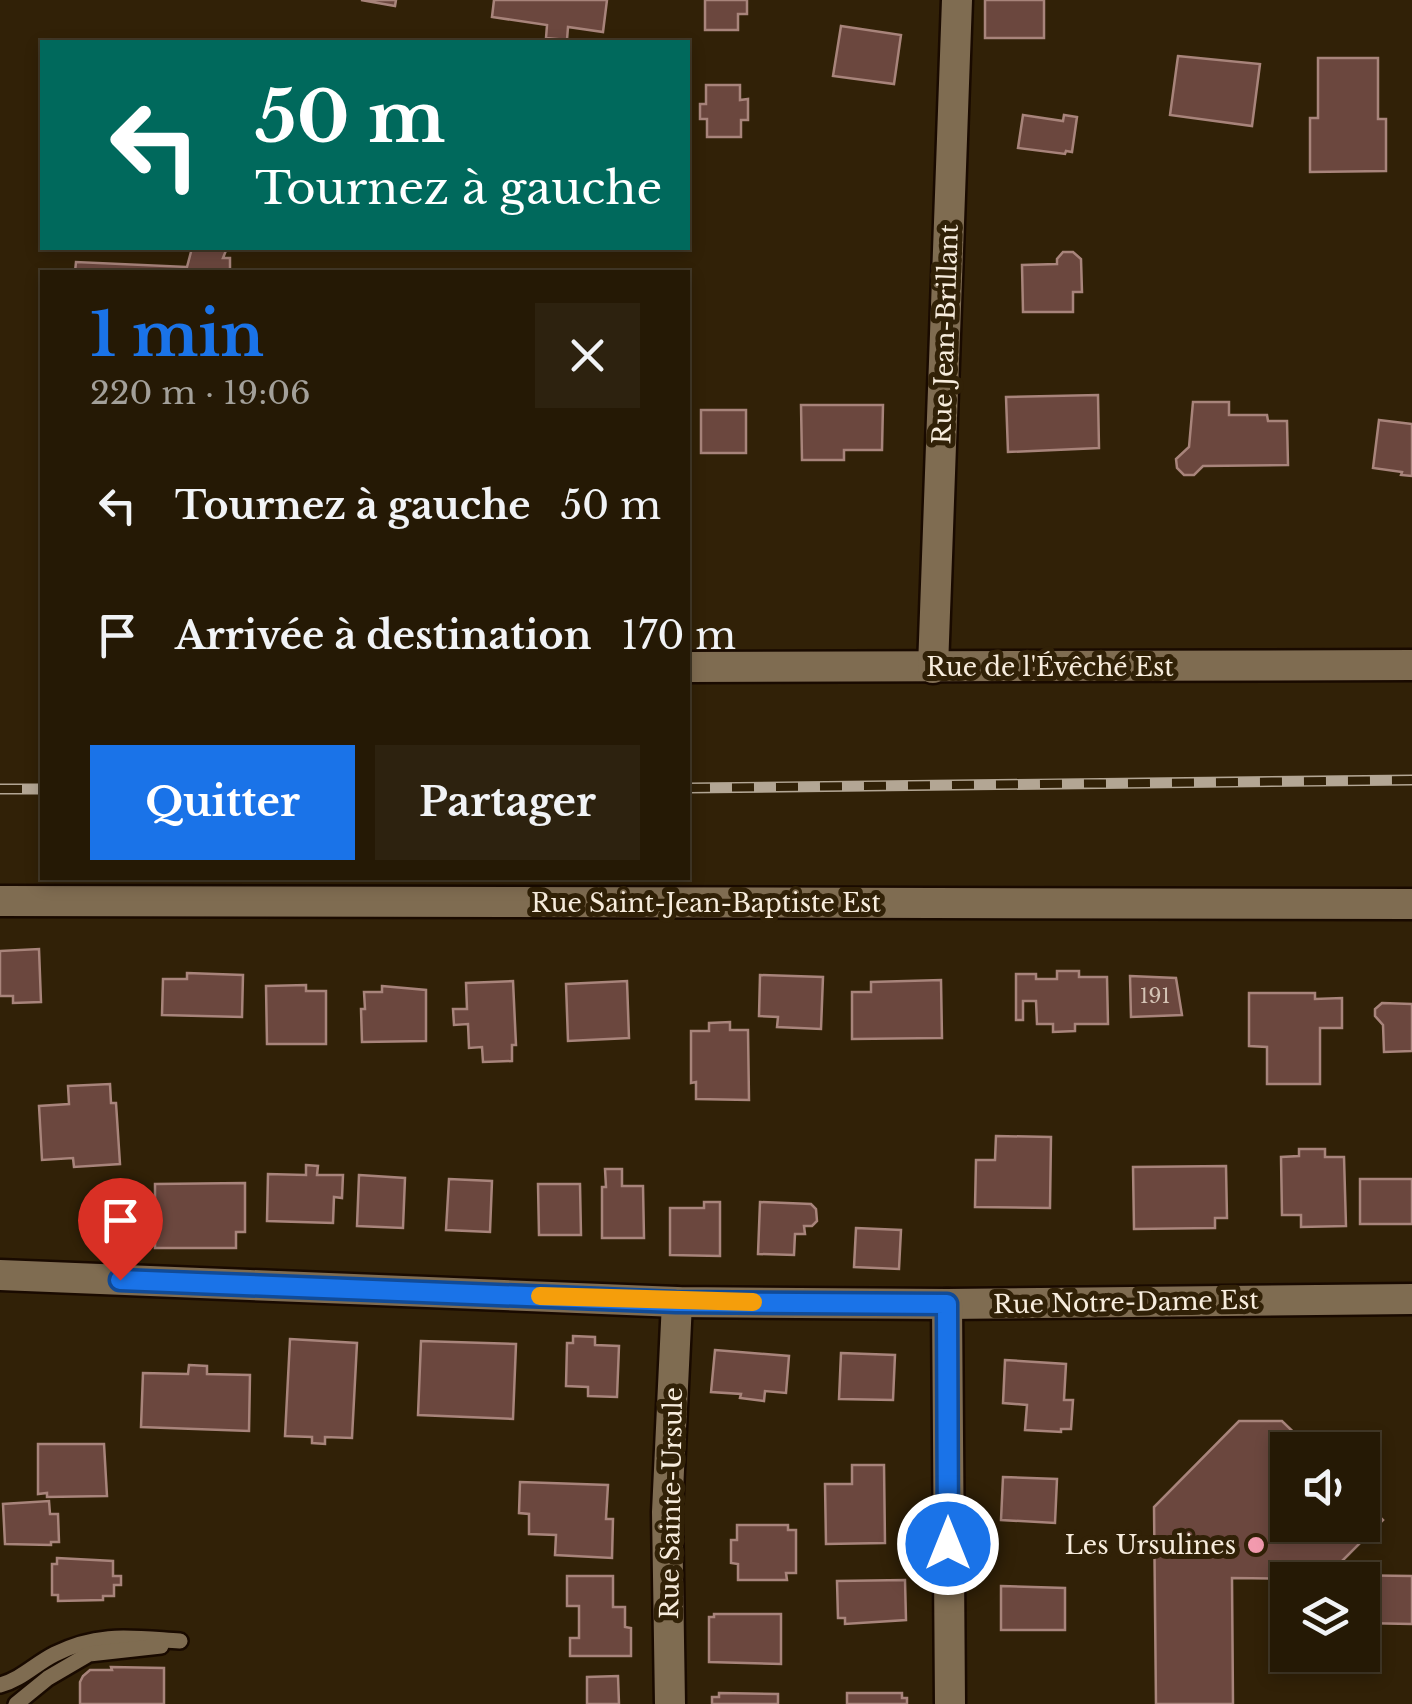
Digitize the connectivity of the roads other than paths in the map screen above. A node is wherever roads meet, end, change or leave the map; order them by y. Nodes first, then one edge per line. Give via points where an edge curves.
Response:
1 (957, 0) edge
2 (1412, 666) edge
3 (690, 667) edge
4 (934, 668) junction
5 (0, 900) edge
6 (1412, 904) edge
7 (0, 1276) edge
8 (1412, 1299) edge
9 (676, 1302) junction
10 (947, 1304) junction
11 (0, 1686) edge
12 (16, 1704) edge
13 (670, 1704) edge
14 (950, 1704) edge

1 - 4 street, Rue Jean-Brillant
2 - 4 street, Rue de l'Évêché Est
3 - 4 street, Rue de l'Évêché Est
5 - 6 street, Rue Saint-Jean-Baptiste Est
7 - 9 street, Rue Notre-Dame Est
8 - 10 street, Rue Notre-Dame Est
9 - 10 street, Rue Notre-Dame Est
9 - 13 street, Rue Sainte-Ursule via 667,1512
10 - 14 street
11 - 12 lane via 95,1638 180,1641 89,1654

